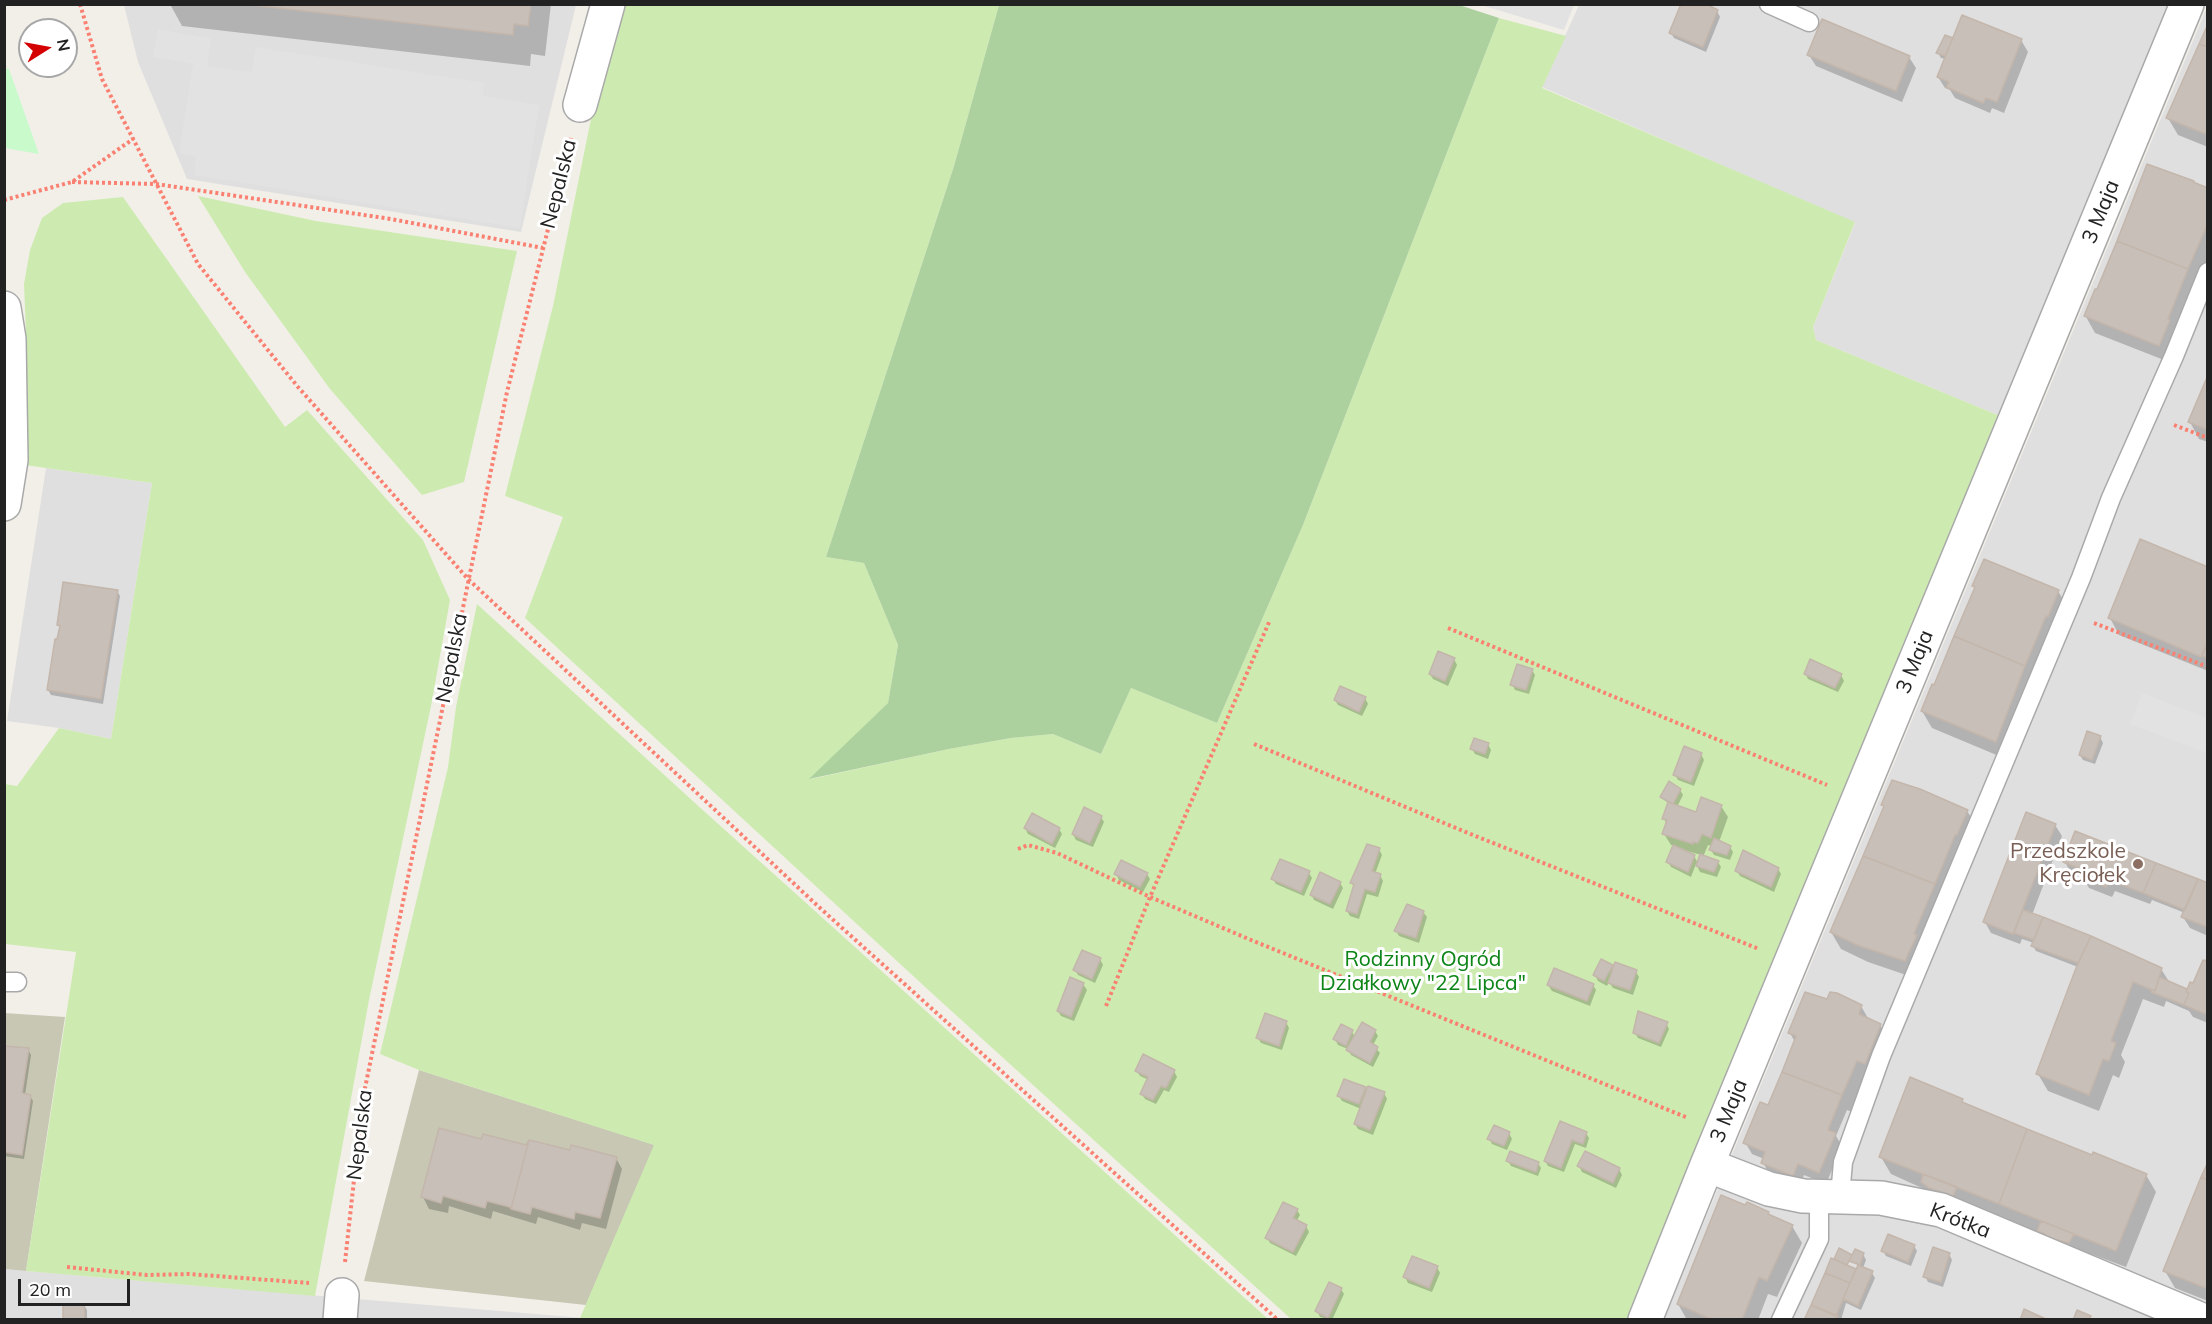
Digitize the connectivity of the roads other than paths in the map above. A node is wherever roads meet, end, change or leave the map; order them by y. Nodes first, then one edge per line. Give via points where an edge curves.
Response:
1 (608, 4) edge
2 (1769, 4) edge
3 (2187, 4) edge
4 (1809, 22) dead end
5 (580, 105) road end
6 (2208, 272) edge
7 (4, 308) edge
8 (4, 504) edge
9 (1707, 1165) junction
10 (1830, 1196) junction
11 (1646, 1320) edge
12 (1781, 1320) edge
13 (2202, 1320) edge

1 - 5 street
2 - 4 lane
3 - 9 street, 3 Maja
6 - 10 lane via 1881,1056
7 - 8 street via 9,339 11,460
9 - 10 street, Krótka via 1768,1189 1803,1196
9 - 11 street, 3 Maja
10 - 12 lane via 1819,1239
10 - 13 street, Krótka via 1881,1198 1941,1210

